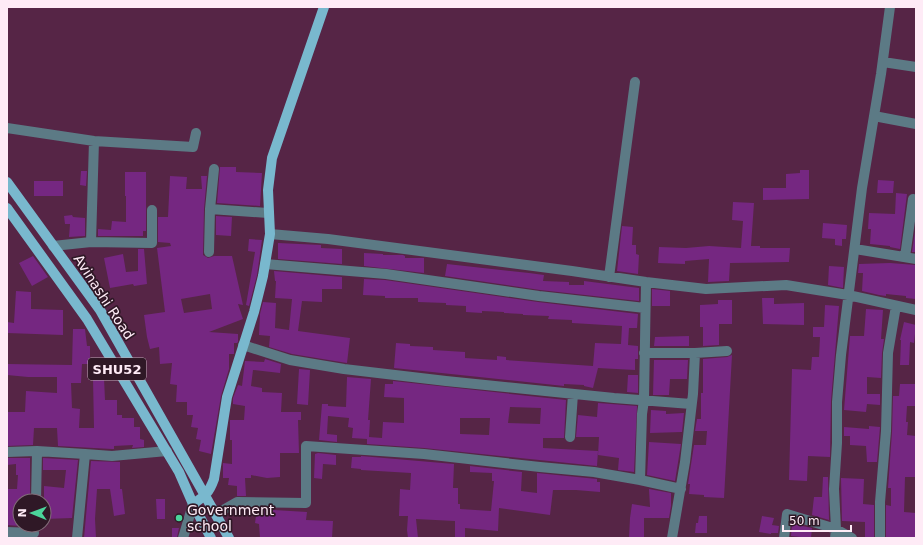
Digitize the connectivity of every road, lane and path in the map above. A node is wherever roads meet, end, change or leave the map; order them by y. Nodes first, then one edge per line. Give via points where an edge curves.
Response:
1 (324, 7) edge
2 (890, 7) edge
3 (883, 62) junction
4 (916, 67) edge
5 (635, 82) dead end
6 (874, 116) junction
7 (916, 124) edge
8 (7, 128) edge
9 (196, 133) dead end
10 (94, 141) junction
11 (214, 169) dead end
12 (7, 182) edge
13 (913, 199) dead end
14 (7, 208) edge
15 (152, 210) dead end
16 (210, 210) junction
17 (268, 213) junction
18 (270, 234) junction
19 (91, 242) junction
20 (53, 246) junction
21 (855, 249) junction
22 (209, 252) dead end
23 (905, 257) junction
24 (916, 259) edge
25 (265, 264) junction
26 (609, 277) junction
27 (646, 282) junction
28 (848, 295) junction
29 (896, 306) junction
30 (645, 308) junction
31 (916, 310) edge
32 (243, 345) junction
33 (727, 351) dead end
34 (644, 353) junction
35 (695, 354) junction
36 (573, 394) junction
37 (644, 400) junction
38 (692, 404) junction
39 (570, 437) dead end
40 (37, 451) junction
41 (167, 451) junction
42 (7, 452) edge
43 (85, 454) junction
44 (640, 480) junction
45 (681, 489) junction
46 (36, 493) edge
47 (206, 496) junction
48 (193, 504) junction
49 (216, 514) junction
50 (835, 534) edge
51 (77, 538) edge
52 (183, 538) edge
53 (211, 538) edge
54 (230, 538) edge
55 (672, 538) edge
56 (784, 538) edge
57 (852, 538) edge
58 (880, 538) edge

1 - 17 main road via 272,158
2 - 3 street
3 - 4 street
3 - 6 street
5 - 26 street
6 - 7 street
6 - 21 street
8 - 10 street
9 - 10 street via 193,147
10 - 19 street
11 - 16 street
12 - 20 main road, Avinashi Road / SHU52
13 - 23 street
14 - 41 main road, Avinashi Road / SHU52 via 87,319
15 - 19 street via 152,243
16 - 17 street
16 - 22 street
17 - 18 main road
18 - 25 main road
18 - 26 street
19 - 20 street
20 - 47 main road, Avinashi Road / SHU52 via 100,310
21 - 23 street
21 - 28 street
23 - 24 street
25 - 30 street via 386,274
25 - 32 main road
26 - 27 street
27 - 28 street via 706,289 786,285
27 - 30 street
28 - 29 street
28 - 50 street via 838,402 834,488
29 - 31 street
29 - 58 street via 888,353
30 - 34 street
32 - 36 street via 290,360 344,369
32 - 47 main road via 227,397 214,479
33 - 35 street
34 - 35 street
34 - 37 street
35 - 38 street
36 - 37 street
36 - 39 street
37 - 38 street
37 - 44 street
38 - 45 street
40 - 42 street
40 - 43 street
40 - 46 street
41 - 43 street via 112,456
41 - 48 main road, Avinashi Road / SHU52
43 - 51 street
44 - 45 street
44 - 49 street via 594,472 424,454 306,446 306,502 237,502
45 - 55 street
47 - 48 main road
47 - 49 main road, Avinashi Road / SHU52
48 - 52 street
48 - 53 main road, Avinashi Road / SHU52
49 - 54 main road, Avinashi Road / SHU52
50 - 56 street via 788,514
50 - 57 street

